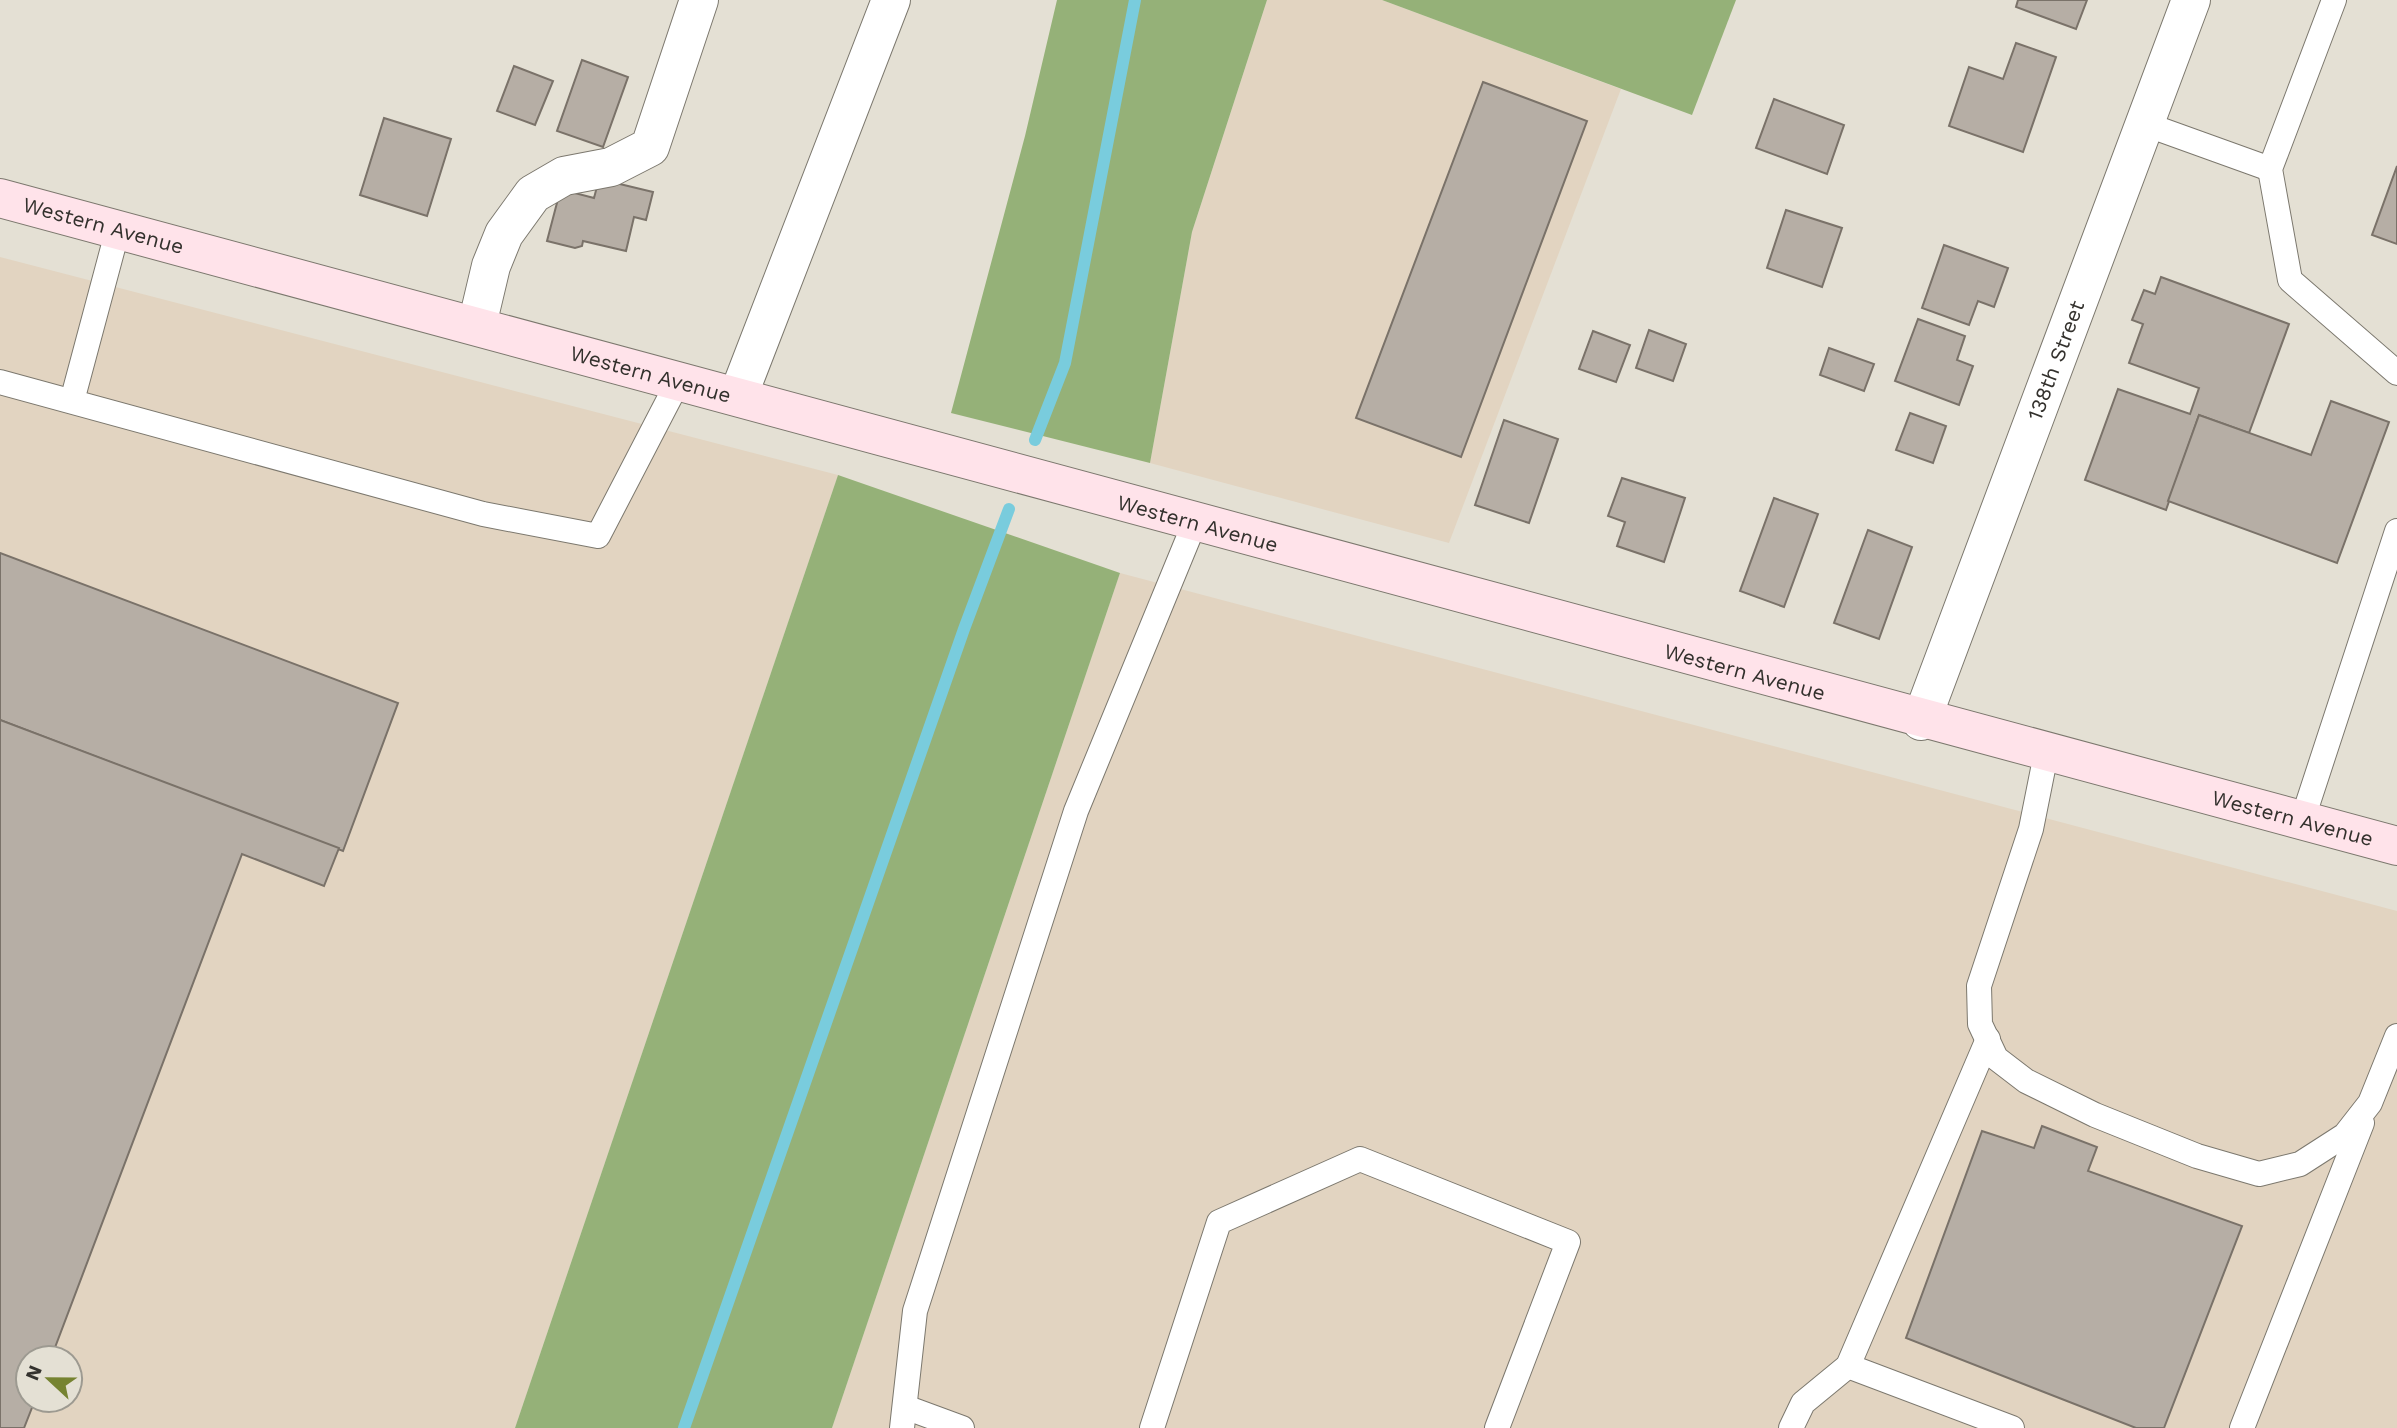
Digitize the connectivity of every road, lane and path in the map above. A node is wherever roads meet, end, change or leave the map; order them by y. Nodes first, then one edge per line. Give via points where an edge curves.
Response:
1 (699, 0) edge
2 (891, 0) edge
3 (2192, 0) edge
4 (2334, 0) edge
5 (2145, 124) junction
6 (2270, 169) junction
7 (0, 198) edge
8 (118, 229) junction
9 (477, 325) junction
10 (2397, 373) edge
11 (679, 380) junction
12 (0, 382) edge
13 (738, 396) junction
14 (72, 401) junction
15 (1195, 522) junction
16 (2397, 531) edge
17 (1921, 721) junction
18 (2046, 754) junction
19 (2302, 821) junction
20 (2397, 846) edge
21 (2397, 1036) edge
22 (1988, 1039) junction
23 (2370, 1103) junction
24 (1848, 1366) junction
25 (904, 1418) edge
26 (962, 1428) edge
27 (1152, 1428) edge
28 (1497, 1428) edge
29 (1791, 1428) edge
30 (2012, 1428) edge
31 (2242, 1428) edge

1 - 9 street via 650,147 611,167 564,176 533,194 504,234
2 - 13 street
3 - 5 street, 138th Street
4 - 6 lane
5 - 6 lane
5 - 17 street, 138th Street
6 - 10 lane via 2290,280
7 - 8 main road, Western Avenue
8 - 9 main road, Western Avenue
8 - 14 lane
9 - 11 main road, Western Avenue
11 - 13 main road, Western Avenue
11 - 14 lane via 598,536 483,514
12 - 14 lane
13 - 15 main road, Western Avenue
15 - 17 main road, Western Avenue
15 - 25 lane via 1076,811 915,1311
16 - 19 lane
17 - 18 main road, Western Avenue
18 - 19 main road, Western Avenue
18 - 22 lane via 2031,829 1979,986 1980,1024
19 - 20 main road, Western Avenue
21 - 23 lane
22 - 23 lane via 1996,1058 2026,1081 2197,1156 2259,1174 2300,1164 2336,1142
22 - 24 lane
23 - 31 lane
24 - 29 lane via 1803,1403
24 - 30 lane
25 - 26 lane
27 - 28 lane via 1219,1222 1360,1159 1568,1242

